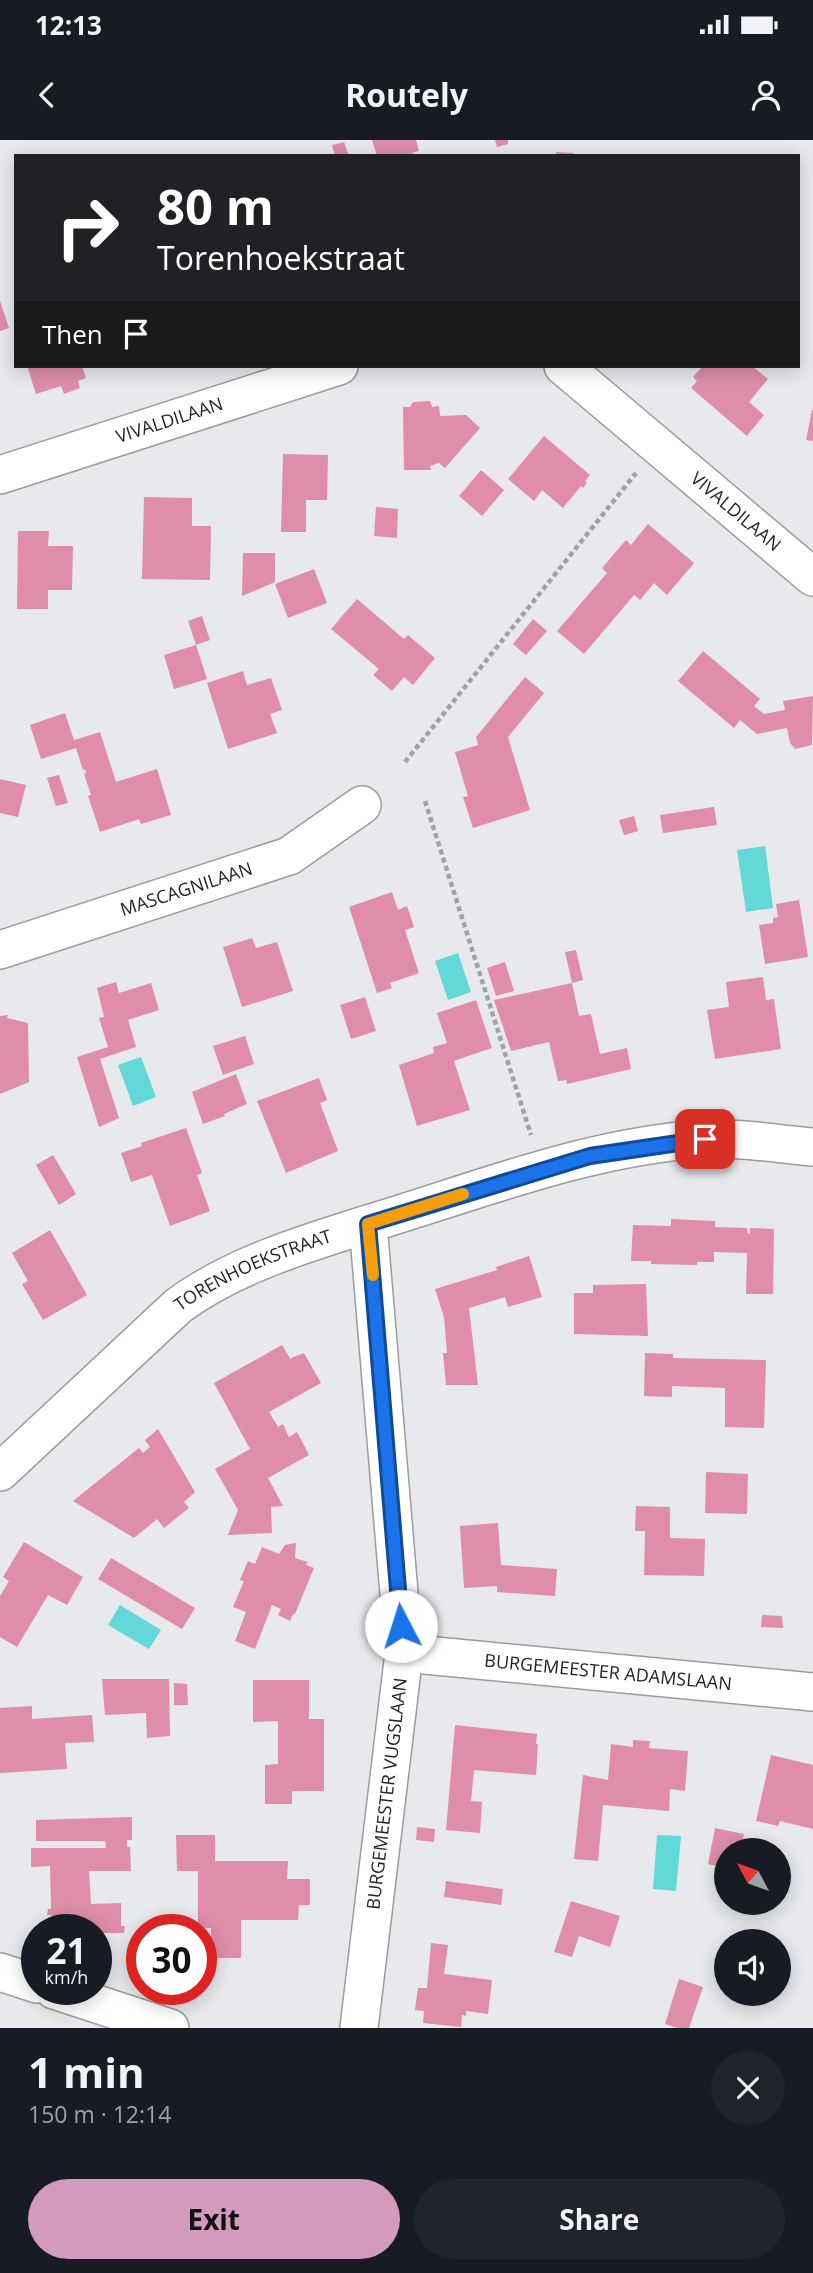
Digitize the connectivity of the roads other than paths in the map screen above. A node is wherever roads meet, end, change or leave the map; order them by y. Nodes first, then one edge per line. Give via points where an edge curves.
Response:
1 (333, 368) edge
2 (565, 368) edge
3 (0, 475) edge
4 (813, 577) edge
5 (362, 804) dead end
6 (0, 950) edge
7 (813, 1147) edge
8 (368, 1224) junction
9 (0, 1472) edge
10 (404, 1653) junction
11 (813, 1692) edge
12 (0, 1972) edge
13 (21, 1979) edge
14 (100, 2005) edge
15 (170, 2028) edge
16 (359, 2028) edge

1 - 3 street, VIVALDILAAN
2 - 4 street, VIVALDILAAN
5 - 6 street, MASCAGNILAAN via 289,856
7 - 8 street, TORENHOEKSTRAAT via 705,1139 590,1156
8 - 9 street, TORENHOEKSTRAAT via 232,1273 195,1293
8 - 10 street, BURGEMEESTER VUGSLAAN
10 - 11 street, BURGEMEESTER ADAMSLAAN
10 - 16 street, BURGEMEESTER VUGSLAAN
12 - 13 street
14 - 15 street

